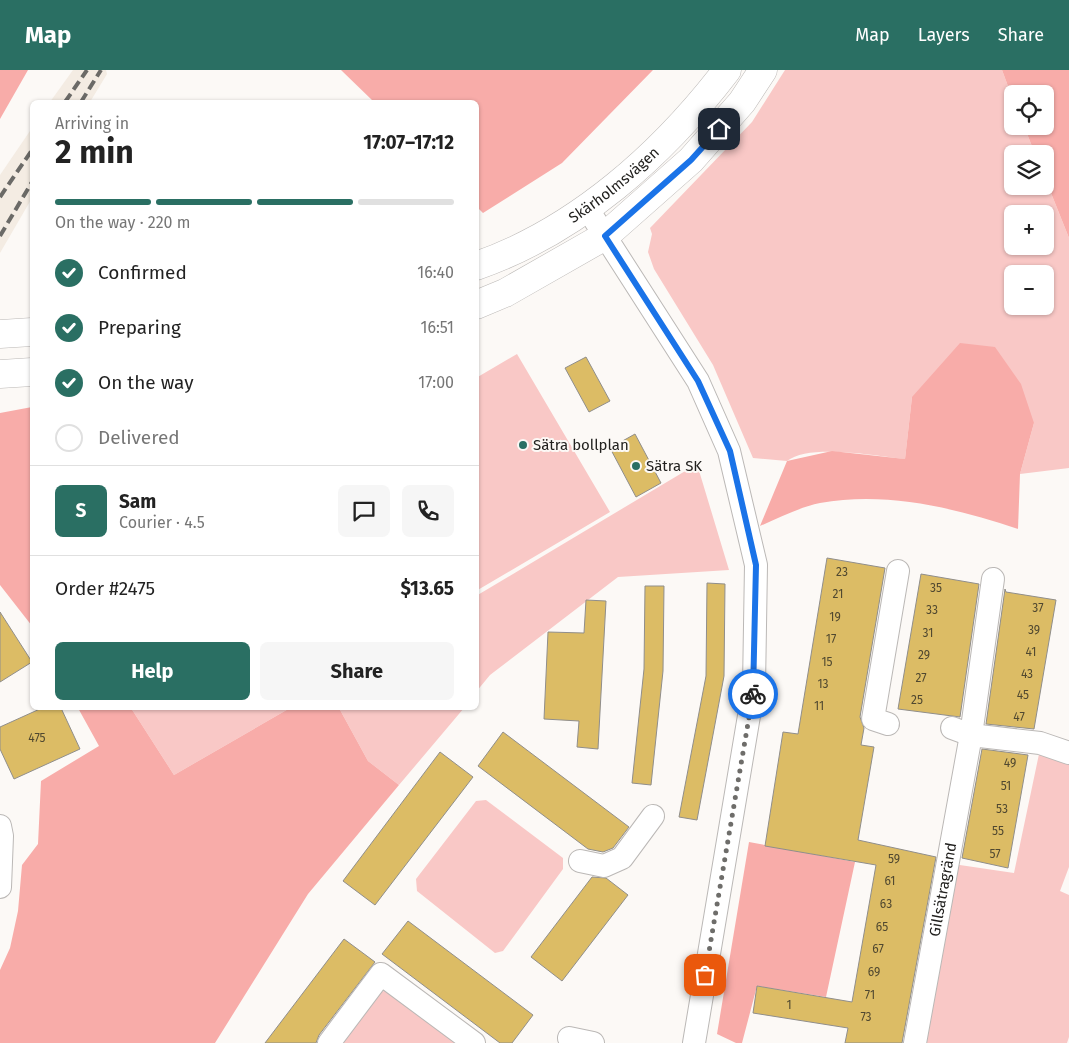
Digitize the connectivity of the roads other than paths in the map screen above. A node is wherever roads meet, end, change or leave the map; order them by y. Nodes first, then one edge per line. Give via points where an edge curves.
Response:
1 (727, 70) edge
2 (763, 70) edge
3 (587, 208) junction
4 (605, 236) junction
5 (479, 265) edge
6 (479, 304) edge
7 (30, 332) edge
8 (0, 334) edge
9 (30, 372) edge
10 (0, 374) edge
11 (898, 571) dead end
12 (993, 579) dead end
13 (888, 724) dead end
14 (961, 732) junction
15 (1069, 752) edge
16 (653, 816) dead end
17 (0, 826) edge
18 (580, 861) dead end
19 (0, 887) edge
20 (569, 1038) dead end
21 (329, 1043) edge
22 (474, 1043) edge
23 (593, 1043) edge
24 (694, 1043) edge
25 (915, 1043) edge

1 - 3 main road, Skärholmsvägen via 670,137
2 - 4 main road, Skärholmsvägen via 742,102 691,160
3 - 4 street
3 - 5 main road, Skärholmsvägen via 538,238
4 - 6 main road, Skärholmsvägen
4 - 24 street via 698,381 730,451 756,565 754,686
7 - 8 main road
9 - 10 main road
11 - 13 street via 873,719
12 - 14 street, Gillsätragränd
14 - 15 street via 1040,743
14 - 25 street, Gillsätragränd
16 - 18 street via 622,858 604,866
17 - 19 street
20 - 23 street
21 - 22 street via 381,974

